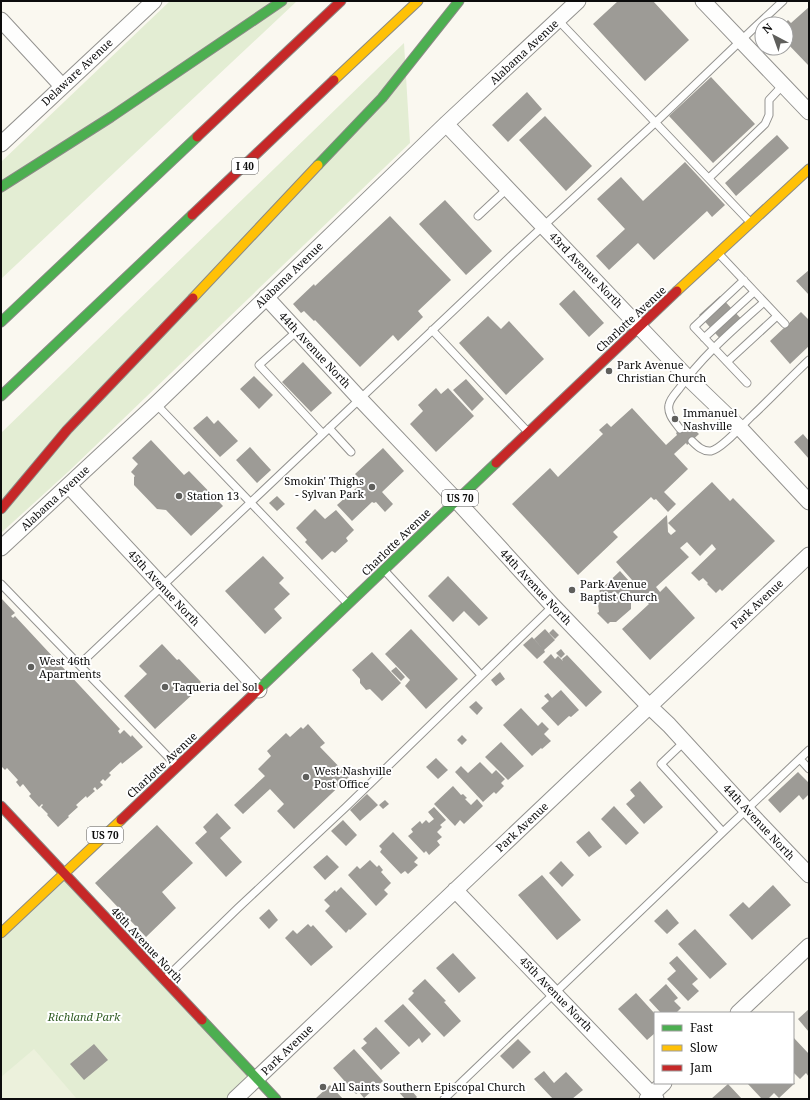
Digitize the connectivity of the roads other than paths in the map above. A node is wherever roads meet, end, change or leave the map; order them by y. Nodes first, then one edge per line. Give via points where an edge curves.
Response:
1 (154, 1) edge
2 (282, 1) edge
3 (341, 1) edge
4 (418, 1) edge
5 (459, 1) edge
6 (578, 1) edge
7 (703, 1) edge
8 (784, 1) edge
9 (1, 20) edge
10 (558, 20) junction
11 (741, 40) junction
12 (783, 84) junction
13 (62, 86) junction
14 (809, 112) edge
15 (656, 122) junction
16 (446, 124) junction
17 (1, 144) edge
18 (809, 169) edge
19 (709, 178) junction
20 (1, 187) edge
21 (508, 188) junction
22 (478, 216) dead end
23 (752, 223) junction
24 (544, 226) junction
25 (82, 245) junction
26 (718, 254) junction
27 (32, 280) dead end
28 (744, 280) junction
29 (754, 292) junction
30 (266, 297) junction
31 (764, 302) junction
32 (777, 316) junction
33 (1, 322) edge
34 (785, 324) dead end
35 (640, 326) junction
36 (432, 330) junction
37 (297, 331) junction
38 (704, 338) junction
39 (714, 348) junction
40 (809, 360) edge
41 (728, 362) junction
42 (687, 377) junction
43 (747, 383) dead end
44 (1, 396) edge
45 (360, 399) junction
46 (156, 404) junction
47 (740, 428) junction
48 (680, 429) dead end
49 (326, 431) junction
50 (529, 433) junction
51 (692, 441) dead end
52 (351, 452) dead end
53 (69, 486) junction
54 (457, 501) junction
55 (809, 502) edge
56 (250, 503) junction
57 (1, 509) edge
58 (1, 548) edge
59 (809, 555) edge
60 (385, 570) junction
61 (1, 584) edge
62 (162, 586) junction
63 (348, 604) junction
64 (553, 606) junction
65 (80, 664) junction
66 (481, 675) junction
67 (258, 690) junction
68 (649, 706) junction
69 (685, 741) junction
70 (809, 750) edge
71 (800, 759) junction
72 (178, 767) junction
73 (809, 769) edge
74 (1, 806) edge
75 (746, 809) junction
76 (723, 832) junction
77 (64, 873) junction
78 (809, 875) edge
79 (455, 890) junction
80 (1, 933) edge
81 (809, 946) edge
82 (164, 980) junction
83 (554, 993) junction
84 (739, 1012) edge
85 (256, 1079) junction
86 (663, 1084) edge
87 (652, 1098) edge
88 (235, 1099) edge
89 (276, 1099) edge
90 (444, 1099) edge

1 - 13 street, Delaware Avenue
2 - 20 main road via 111,117
3 - 25 main road
4 - 44 main road, I 40
5 - 57 main road via 382,98 67,430
6 - 10 street, Alabama Avenue
7 - 11 street
8 - 11 lane
9 - 13 street
10 - 15 lane
10 - 16 street, Alabama Avenue
11 - 12 street
11 - 15 lane
12 - 14 street
12 - 19 lane via 769,100 769,115 764,124
13 - 17 street, Delaware Avenue
15 - 19 lane
15 - 24 lane
16 - 21 street, 43rd Avenue North
16 - 30 street, Alabama Avenue
18 - 23 main road, Charlotte Avenue / US 70
19 - 23 lane
21 - 22 lane
21 - 24 street, 43rd Avenue North
23 - 26 main road, Charlotte Avenue / US 70
24 - 35 street, 43rd Avenue North
24 - 36 lane
25 - 27 main road
25 - 33 main road
26 - 28 lane
26 - 35 main road, Charlotte Avenue / US 70
28 - 29 lane
28 - 38 lane via 694,327
29 - 31 lane
29 - 38 lane
30 - 37 street, 44th Avenue North
30 - 46 street, Alabama Avenue
31 - 32 lane
31 - 39 lane
32 - 34 lane
32 - 41 lane
35 - 42 street, 43rd Avenue North
35 - 50 main road, Charlotte Avenue / US 70
36 - 45 lane
36 - 50 lane
37 - 45 street, 44th Avenue North
37 - 49 lane via 259,365
38 - 39 lane
39 - 41 lane
39 - 42 lane
40 - 47 lane
41 - 43 lane
42 - 47 street, 43rd Avenue North
42 - 48 lane via 669,406 670,413
45 - 49 lane
45 - 54 street, 44th Avenue North
46 - 53 street, Alabama Avenue
46 - 56 lane
47 - 51 lane via 711,451 698,447
47 - 55 street, 43rd Avenue North
49 - 52 lane
49 - 56 lane
50 - 54 main road, Charlotte Avenue / US 70
53 - 58 street, Alabama Avenue
53 - 62 street, 45th Avenue North
54 - 60 main road, Charlotte Avenue / US 70
54 - 64 street, 44th Avenue North
56 - 62 lane
56 - 63 lane
59 - 68 street, Park Avenue
60 - 63 main road, Charlotte Avenue / US 70
60 - 66 lane
61 - 65 lane
62 - 65 lane
62 - 67 street, 45th Avenue North
63 - 67 main road, Charlotte Avenue / US 70
64 - 66 lane
64 - 68 street, 44th Avenue North
65 - 72 lane
66 - 82 lane
67 - 72 main road, Charlotte Avenue / US 70
68 - 69 street, 44th Avenue North
68 - 79 street, Park Avenue
69 - 75 street, 44th Avenue North
69 - 76 lane via 661,764
70 - 71 lane
71 - 73 lane
71 - 75 lane
72 - 77 main road, Charlotte Avenue / US 70
74 - 77 main road, 46th Avenue North
75 - 76 lane
75 - 78 street, 44th Avenue North
76 - 83 lane
77 - 80 main road, Charlotte Avenue / US 70
77 - 82 main road, 46th Avenue North
79 - 83 street, 45th Avenue North
79 - 85 street, Park Avenue
81 - 84 street
82 - 85 main road, 46th Avenue North
83 - 87 street, 45th Avenue North
83 - 90 lane
85 - 88 street, Park Avenue
85 - 89 main road, 46th Avenue North
86 - 87 street

